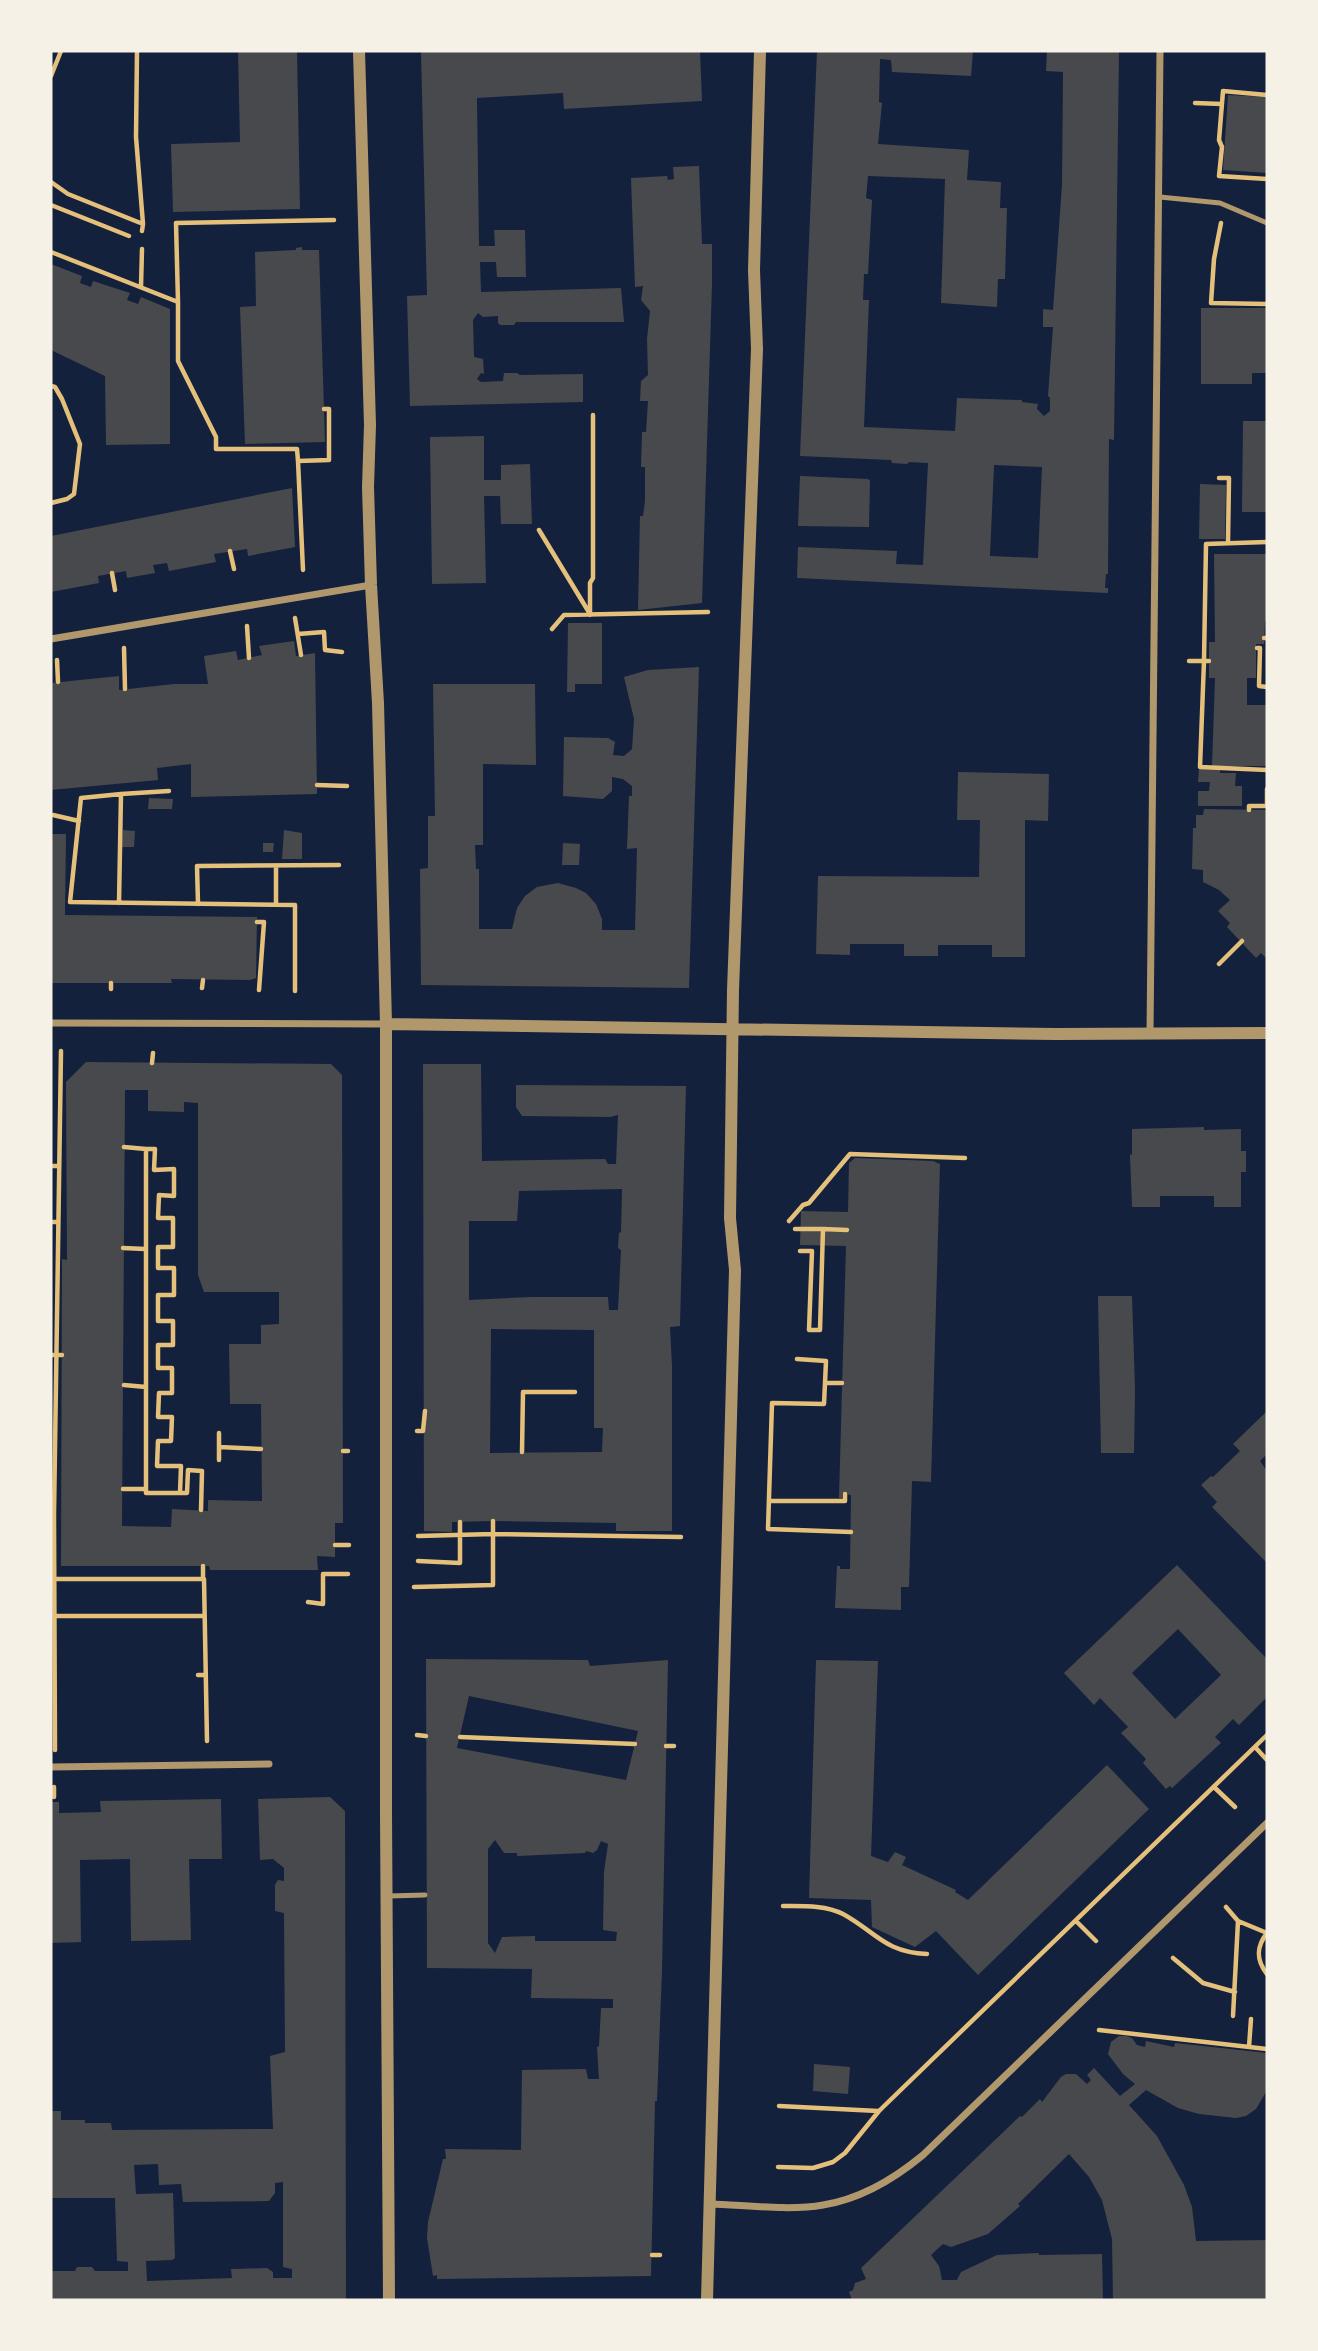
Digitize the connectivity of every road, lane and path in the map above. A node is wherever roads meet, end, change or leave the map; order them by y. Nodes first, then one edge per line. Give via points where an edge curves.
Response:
1 (61, 51) edge
2 (137, 51) edge
3 (359, 51) edge
4 (760, 51) edge
5 (1160, 51) edge
6 (51, 76) edge
7 (1267, 95) edge
8 (1195, 103) dead end
9 (1222, 104) junction
10 (1267, 179) edge
11 (51, 183) edge
12 (1160, 197) junction
13 (1224, 204) junction
14 (51, 205) edge
15 (334, 220) dead end
16 (1267, 223) edge
17 (143, 225) junction
18 (142, 231) dead end
19 (129, 236) dead end
20 (142, 249) dead end
21 (51, 252) edge
22 (141, 287) junction
23 (178, 302) junction
24 (1267, 304) edge
25 (51, 386) edge
26 (324, 409) dead end
27 (593, 415) dead end
28 (298, 461) junction
29 (1219, 478) dead end
30 (51, 503) edge
31 (539, 530) dead end
32 (1228, 542) junction
33 (1267, 542) edge
34 (230, 551) dead end
35 (234, 569) dead end
36 (303, 570) dead end
37 (112, 573) dead end
38 (371, 585) junction
39 (116, 590) dead end
40 (708, 612) dead end
41 (590, 615) junction
42 (295, 617) dead end
43 (247, 626) dead end
44 (552, 628) dead end
45 (298, 634) junction
46 (51, 639) edge
47 (124, 648) dead end
48 (1267, 649) edge
49 (342, 652) dead end
50 (302, 655) dead end
51 (249, 658) dead end
52 (57, 660) dead end
53 (1189, 661) dead end
54 (1206, 662) junction
55 (58, 682) dead end
56 (1267, 687) edge
57 (125, 689) dead end
58 (1267, 770) edge
59 (317, 785) dead end
60 (347, 786) dead end
61 (1267, 789) edge
62 (169, 791) dead end
63 (121, 794) junction
64 (1249, 810) dead end
65 (52, 815) edge
66 (79, 821) junction
67 (339, 865) dead end
68 (276, 866) junction
69 (119, 903) junction
70 (198, 904) junction
71 (276, 904) junction
72 (257, 922) dead end
73 (1242, 941) dead end
74 (1219, 964) dead end
75 (202, 980) dead end
76 (202, 988) dead end
77 (259, 990) dead end
78 (295, 991) dead end
79 (51, 1023) edge
80 (386, 1024) junction
81 (733, 1029) junction
82 (1267, 1033) edge
83 (1150, 1034) junction
84 (61, 1051) dead end
85 (153, 1053) dead end
86 (152, 1063) dead end
87 (124, 1147) dead end
88 (146, 1149) junction
89 (965, 1158) dead end
90 (51, 1166) edge
91 (59, 1166) junction
92 (789, 1221) dead end
93 (51, 1222) edge
94 (58, 1222) junction
95 (795, 1229) dead end
96 (823, 1229) junction
97 (847, 1230) dead end
98 (123, 1248) dead end
99 (145, 1249) junction
100 (800, 1251) dead end
101 (51, 1279) edge
102 (57, 1279) junction
103 (56, 1355) edge
104 (797, 1359) dead end
105 (825, 1383) junction
106 (842, 1383) dead end
107 (124, 1385) dead end
108 (146, 1387) junction
109 (575, 1392) dead end
110 (425, 1411) dead end
111 (417, 1431) dead end
112 (219, 1433) dead end
113 (219, 1447) junction
114 (261, 1449) dead end
115 (522, 1452) dead end
116 (53, 1459) edge
117 (219, 1460) dead end
118 (123, 1489) dead end
119 (146, 1489) junction
120 (180, 1493) junction
121 (845, 1494) dead end
122 (769, 1501) junction
123 (201, 1510) dead end
124 (52, 1515) edge
125 (493, 1521) dead end
126 (460, 1522) dead end
127 (851, 1532) dead end
128 (493, 1534) junction
129 (418, 1536) dead end
130 (460, 1536) junction
131 (681, 1537) dead end
132 (335, 1545) dead end
133 (349, 1545) dead end
134 (418, 1561) dead end
135 (203, 1566) dead end
136 (348, 1574) dead end
137 (52, 1579) edge
138 (203, 1579) junction
139 (414, 1587) dead end
140 (308, 1602) dead end
141 (56, 1616) junction
142 (204, 1616) junction
143 (198, 1675) dead end
144 (206, 1675) junction
145 (417, 1735) dead end
146 (1267, 1735) edge
147 (426, 1736) dead end
148 (460, 1737) dead end
149 (207, 1741) dead end
150 (635, 1744) dead end
151 (666, 1746) dead end
152 (674, 1746) dead end
153 (1255, 1747) junction
154 (1267, 1760) edge
155 (269, 1765) dead end
156 (53, 1767) edge
157 (1214, 1787) junction
158 (54, 1797) dead end
159 (1235, 1807) dead end
160 (1267, 1823) edge
161 (425, 1895) dead end
162 (388, 1896) junction
163 (783, 1906) dead end
164 (1226, 1907) dead end
165 (1076, 1921) junction
166 (1238, 1921) junction
167 (1267, 1933) edge
168 (1096, 1941) dead end
169 (927, 1954) dead end
170 (1173, 1958) dead end
171 (1267, 1974) edge
172 (1235, 1992) junction
173 (1233, 2016) dead end
174 (1251, 2019) dead end
175 (1099, 2030) dead end
176 (1249, 2047) junction
177 (1267, 2049) edge
178 (779, 2106) dead end
179 (879, 2111) junction
180 (778, 2167) dead end
181 (710, 2204) junction
182 (652, 2255) dead end
183 (660, 2255) dead end
184 (389, 2300) edge
185 (707, 2300) edge

1 - 6 path
2 - 17 path via 136,138
3 - 38 street
4 - 81 street via 754,270 757,363
5 - 12 street
7 - 9 path via 1223,91
8 - 9 path
9 - 10 path via 1219,176
11 - 17 path
12 - 13 lane
12 - 83 street
13 - 16 lane
13 - 24 path via 1211,303
14 - 19 path
15 - 23 path via 176,223
17 - 18 path
20 - 22 path
21 - 22 path
22 - 23 path
23 - 28 path via 178,361 216,437 216,449 297,449
25 - 30 path via 62,399 80,444 74,494
26 - 28 path via 329,409 329,460
27 - 41 path
28 - 36 path
29 - 32 path via 1229,478
31 - 41 path
32 - 33 path
32 - 54 path via 1206,544
34 - 35 path
37 - 39 path
38 - 46 street
38 - 80 street
40 - 41 path
41 - 44 path via 564,615
42 - 45 path
43 - 51 path
45 - 49 path via 324,632 325,650
45 - 50 path
47 - 57 path
48 - 56 path via 1259,648 1259,687
52 - 55 path
53 - 54 path
54 - 58 path via 1200,767
59 - 60 path
61 - 64 path via 1267,806 1249,806
62 - 63 path
63 - 66 path via 81,798
63 - 69 path
65 - 66 path
66 - 69 path via 70,902
67 - 68 path
68 - 70 path via 198,866
68 - 71 path
69 - 70 path
70 - 71 path
71 - 78 path via 295,905
72 - 77 path via 264,922
73 - 74 path
75 - 76 path
79 - 80 street
80 - 81 street
80 - 162 street
81 - 83 street
81 - 181 street via 730,1218 734,1270
82 - 83 street
84 - 91 path
85 - 86 path
87 - 88 path
88 - 99 path
88 - 120 path via 155,1149 154,1170 174,1170 174,1196 159,1195 159,1219 173,1219 173,1247 158,1247 158,1268 174,1268 174,1295 158,1295 158,1321 173,1321 173,1345 158,1345 158,1368 172,1368 172,1393 159,1393 158,1417 172,1417 171,1441 158,1441 158,1466 181,1466
89 - 92 path via 850,1154
90 - 91 path
91 - 94 path
93 - 94 path
94 - 102 path
95 - 96 path
96 - 97 path
96 - 100 path via 820,1330 809,1329 812,1251
98 - 99 path
99 - 108 path
101 - 102 path
102 - 103 path
103 - 116 path
104 - 105 path via 826,1361
105 - 106 path
105 - 122 path via 824,1404 772,1403
107 - 108 path
108 - 119 path
109 - 115 path via 523,1392
110 - 111 path via 423,1431
112 - 113 path
113 - 114 path
113 - 117 path
116 - 124 path
118 - 119 path
119 - 120 path via 146,1493
120 - 123 path via 187,1493 188,1469 202,1471
121 - 122 path via 845,1501
122 - 127 path via 768,1529
124 - 137 path
125 - 128 path
126 - 130 path
128 - 130 path
128 - 131 path
128 - 139 path via 493,1585
129 - 130 path
130 - 134 path via 460,1563
132 - 133 path
135 - 138 path
136 - 140 path via 323,1574 323,1604
137 - 138 path
137 - 141 path
138 - 142 path
141 - 142 path
141 - 156 path
142 - 144 path
143 - 144 path
144 - 149 path
145 - 147 path
146 - 153 path
148 - 150 path
151 - 152 path
153 - 154 path
153 - 157 path
155 - 156 street
156 - 158 path
157 - 159 path
157 - 165 path
160 - 181 street via 896,2176 869,2192 823,2205
161 - 162 lane
162 - 184 street
163 - 169 path via 842,1913 884,1943
164 - 166 path
165 - 168 path
165 - 179 path
166 - 167 path
166 - 172 path
167 - 171 path via 1258,1952
170 - 172 path via 1203,1983
172 - 173 path
174 - 176 path
175 - 176 path
176 - 177 path
178 - 179 path
179 - 180 path via 833,2162 819,2167
181 - 185 street
182 - 183 path

